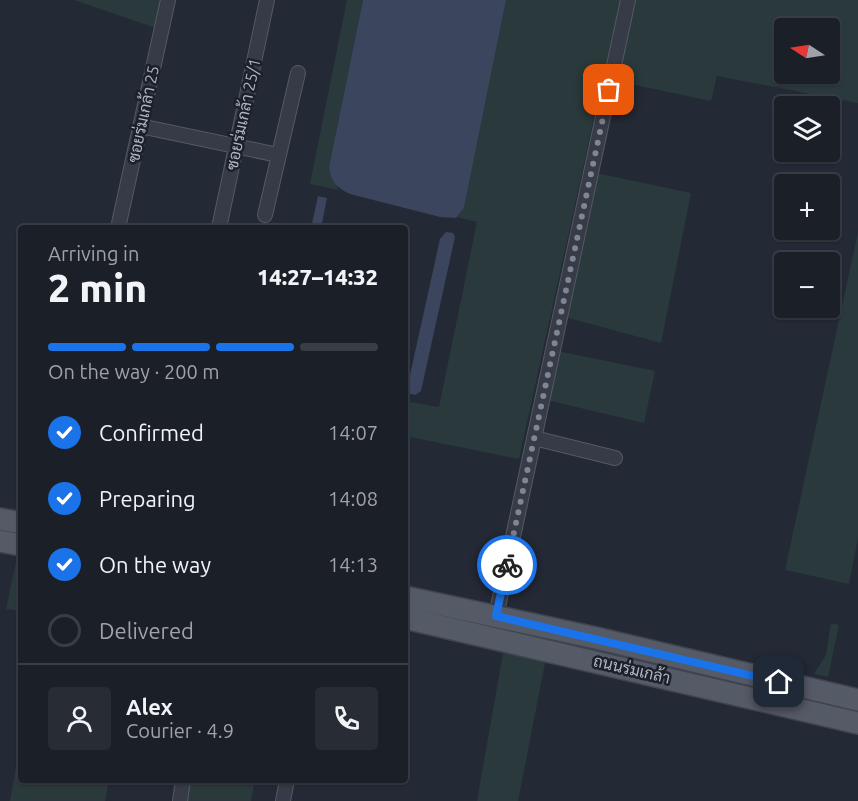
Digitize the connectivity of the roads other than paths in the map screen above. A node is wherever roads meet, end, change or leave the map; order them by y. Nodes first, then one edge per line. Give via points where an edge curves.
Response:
1 (168, 0) edge
2 (267, 0) edge
3 (628, 0) edge
4 (298, 73) dead end
5 (140, 126) junction
6 (236, 147) junction
7 (278, 155) junction
8 (265, 215) dead end
9 (119, 225) edge
10 (220, 225) edge
11 (534, 438) junction
12 (615, 458) dead end
13 (0, 519) edge
14 (18, 522) edge
15 (0, 541) edge
16 (18, 544) edge
17 (408, 598) edge
18 (496, 616) junction
19 (408, 619) edge
20 (858, 700) edge
21 (858, 723) edge
22 (183, 783) edge
23 (286, 783) edge
24 (180, 801) edge
25 (283, 801) edge

1 - 5 street, ซอยร่มเกล้า 25
2 - 6 street, ซอยร่มเกล้า 25/1
3 - 11 street
4 - 7 street
5 - 6 street
5 - 9 street, ซอยร่มเกล้า 25
6 - 7 street
6 - 10 street, ซอยร่มเกล้า 25/1
7 - 8 street
11 - 12 street
11 - 18 street
13 - 14 main road
15 - 16 main road
17 - 18 main road, ถนนร่มเกล้า
18 - 20 main road, ถนนร่มเกล้า
19 - 21 main road, ถนนร่มเกล้า
22 - 24 street
23 - 25 street

